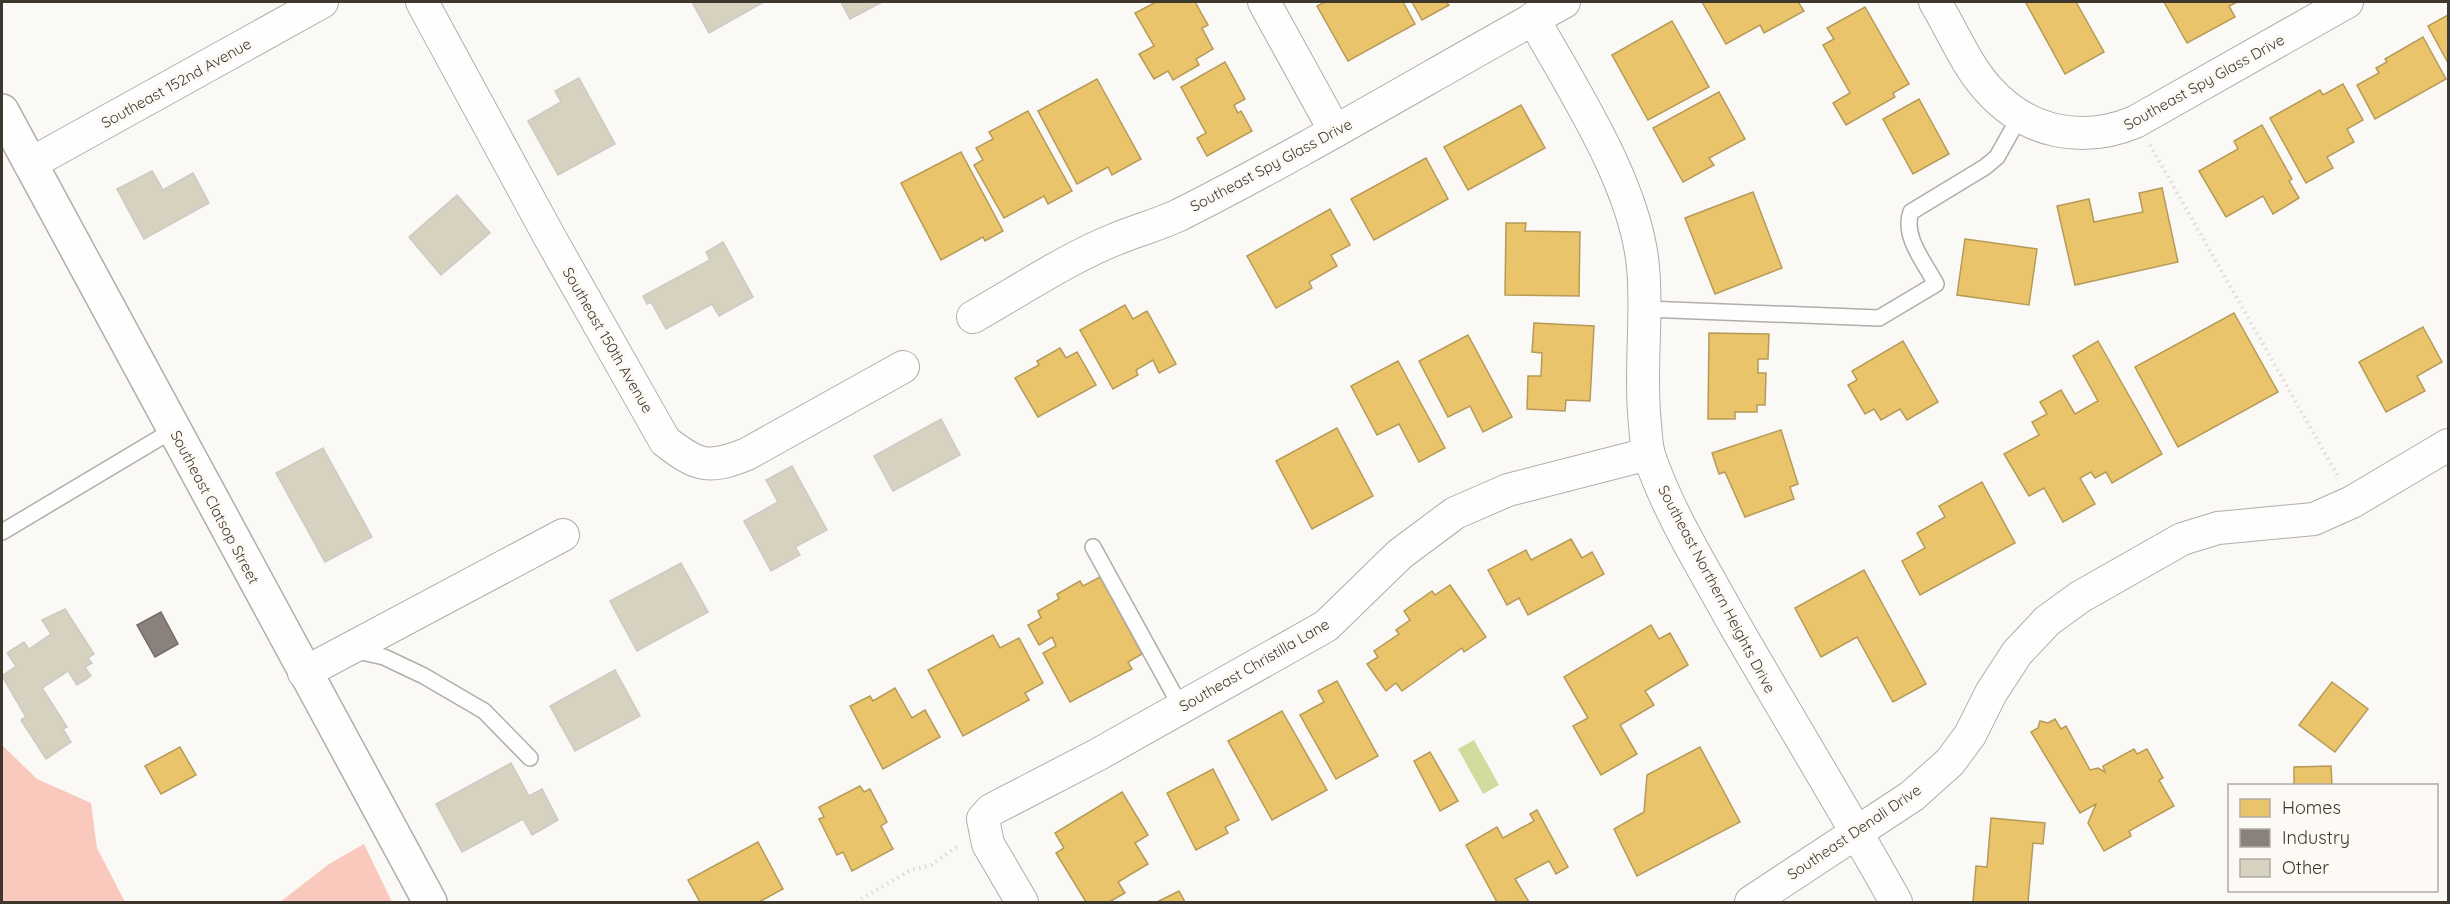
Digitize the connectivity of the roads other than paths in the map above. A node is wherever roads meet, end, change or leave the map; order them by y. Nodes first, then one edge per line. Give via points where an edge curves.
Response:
1 (322, 2) edge
2 (422, 2) edge
3 (1264, 2) edge
4 (1564, 2) edge
5 (1935, 2) edge
6 (2347, 2) edge
7 (2314, 10) edge
8 (1533, 18) junction
9 (2, 111) edge
10 (2020, 116) junction
11 (1335, 131) junction
12 (30, 164) junction
13 (1645, 309) junction
14 (973, 317) dead end
15 (903, 367) dead end
16 (173, 430) junction
17 (2448, 445) edge
18 (1648, 454) junction
19 (2, 532) edge
20 (563, 535) dead end
21 (1093, 547) dead end
22 (348, 648) junction
23 (304, 673) junction
24 (1181, 707) junction
25 (530, 758) dead end
26 (1858, 833) junction
27 (430, 903) edge
28 (1022, 903) edge
29 (1751, 903) edge
30 (1896, 903) edge

1 - 12 street, Southeast 152nd Avenue
2 - 15 street, Southeast 150th Avenue via 665,441 688,459 706,464 725,463 747,454
3 - 11 street
4 - 8 street, Southeast Spy Glass Drive
5 - 10 street, Southeast Spy Glass Drive via 1987,89
6 - 7 street, Southeast Spy Glass Drive
7 - 10 street, Southeast Spy Glass Drive via 2135,122 2116,130 2088,135 2063,133
8 - 11 street, Southeast Spy Glass Drive
8 - 13 street, Southeast Northern Heights Drive via 1621,186 1635,225 1643,266
9 - 12 street, Southeast Clatsop Street
10 - 13 lane via 1997,157 1911,212 1907,222 1910,237 1936,284 1880,318
11 - 14 street, Southeast Spy Glass Drive via 1169,220 1095,249
12 - 16 street, Southeast Clatsop Street
13 - 18 street, Southeast Northern Heights Drive via 1643,410
16 - 19 lane
16 - 23 street, Southeast Clatsop Street
17 - 26 street, Southeast Denali Drive via 2352,502 2314,519 2218,528 2182,539 2080,597 2047,621 2017,653 1950,762 1912,796
18 - 24 street, Southeast Christilla Lane via 1537,481 1492,495 1455,513 1400,554 1326,626
18 - 26 street, Southeast Northern Heights Drive via 1696,555 1791,724
20 - 22 street
21 - 24 lane
22 - 23 street
22 - 25 lane via 384,657 484,711
23 - 27 street, Southeast Clatsop Street
24 - 28 street, Southeast Christilla Lane via 1001,804 983,824 988,844
26 - 29 street, Southeast Denali Drive
26 - 30 street, Southeast Northern Heights Drive

